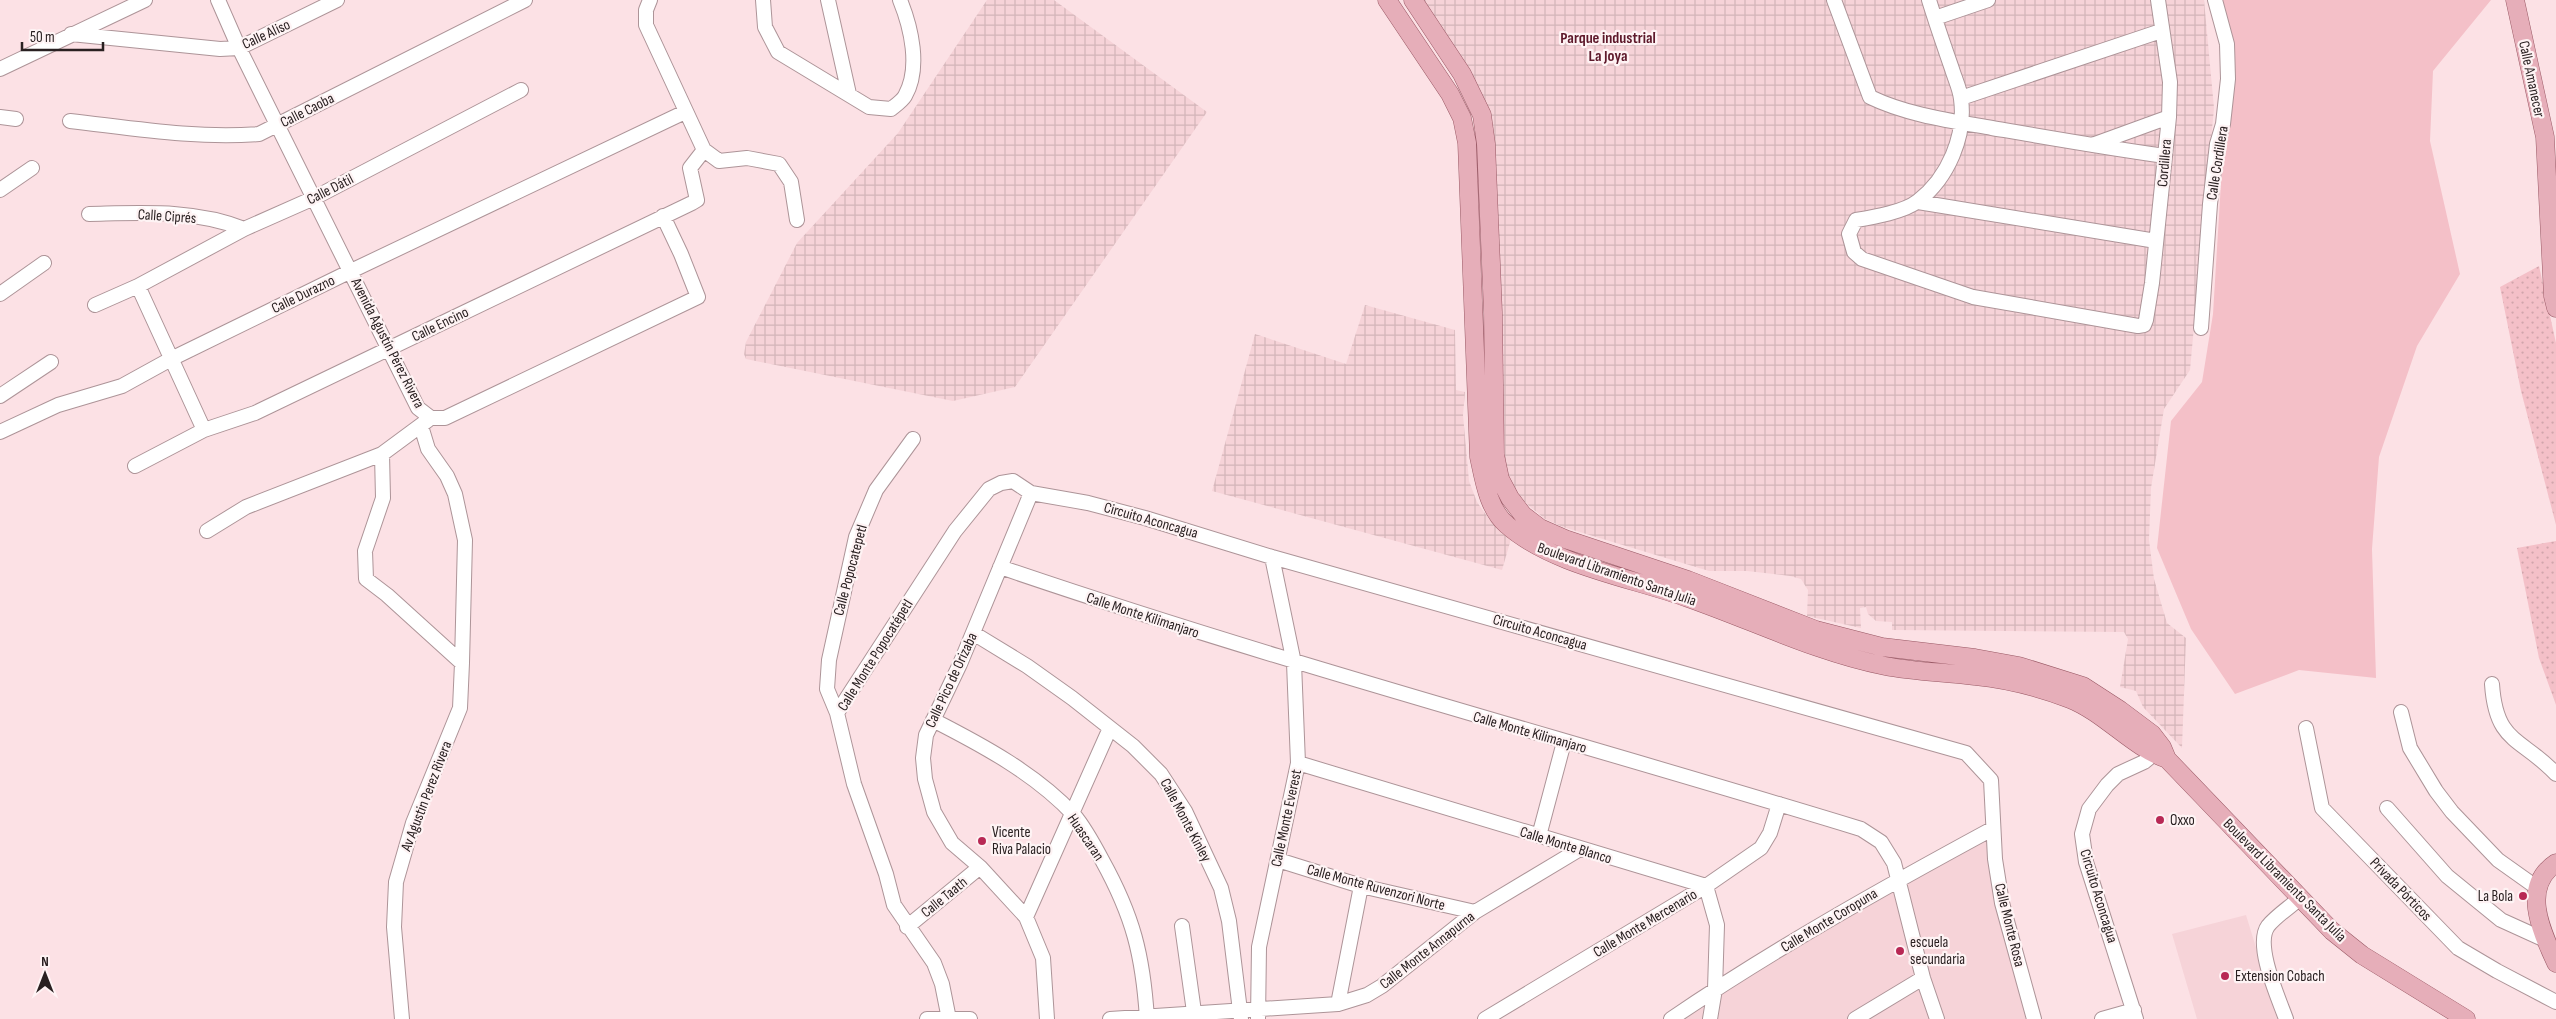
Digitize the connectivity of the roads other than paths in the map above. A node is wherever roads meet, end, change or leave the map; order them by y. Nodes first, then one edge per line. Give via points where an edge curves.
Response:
1 (145, 0) edge
2 (218, 0) edge
3 (338, 0) edge
4 (525, 0) edge
5 (650, 0) edge
6 (763, 0) edge
7 (828, 0) edge
8 (900, 0) edge
9 (1387, 0) edge
10 (1412, 0) edge
11 (1834, 0) edge
12 (1929, 0) edge
13 (1988, 0) edge
14 (2158, 0) edge
15 (2215, 0) edge
16 (2516, 0) edge
17 (1935, 18) junction
18 (2161, 31) junction
19 (71, 34) junction
20 (239, 48) junction
21 (0, 70) edge
22 (521, 90) dead end
23 (849, 94) junction
24 (1961, 98) junction
25 (685, 112) junction
26 (0, 117) edge
27 (2168, 117) junction
28 (16, 119) dead end
29 (70, 121) dead end
30 (1961, 123) junction
31 (277, 125) junction
32 (2091, 146) junction
33 (704, 150) junction
34 (2166, 156) junction
35 (32, 168) dead end
36 (0, 190) edge
37 (314, 198) junction
38 (1918, 202) junction
39 (89, 214) dead end
40 (663, 216) junction
41 (797, 220) dead end
42 (244, 229) junction
43 (2156, 241) junction
44 (2554, 241) edge
45 (44, 263) dead end
46 (351, 271) junction
47 (138, 286) junction
48 (0, 294) edge
49 (95, 305) dead end
50 (2556, 308) edge
51 (2202, 328) dead end
52 (388, 350) junction
53 (171, 359) junction
54 (51, 362) dead end
55 (0, 396) edge
56 (426, 422) junction
57 (204, 430) junction
58 (0, 432) edge
59 (913, 439) dead end
60 (382, 454) junction
61 (135, 466) dead end
62 (1031, 493) junction
63 (206, 531) dead end
64 (1272, 557) junction
65 (1000, 567) junction
66 (972, 633) junction
67 (462, 663) junction
68 (1294, 663) junction
69 (2492, 684) dead end
70 (2401, 712) dead end
71 (837, 713) junction
72 (933, 720) junction
73 (1110, 728) junction
74 (2306, 728) dead end
75 (1564, 742) junction
76 (2161, 753) junction
77 (1298, 763) junction
78 (2556, 774) edge
79 (1779, 804) junction
80 (2386, 808) dead end
81 (1072, 813) junction
82 (1992, 829) junction
83 (1539, 836) junction
84 (1580, 849) junction
85 (1278, 860) junction
86 (2556, 862) edge
87 (980, 867) junction
88 (1899, 879) junction
89 (1361, 886) junction
90 (1706, 886) junction
91 (2536, 887) junction
92 (2300, 898) junction
93 (1475, 912) junction
94 (1026, 917) junction
95 (1182, 926) dead end
96 (907, 927) junction
97 (2545, 940) junction
98 (2556, 963) edge
99 (1923, 978) junction
100 (1715, 989) junction
101 (2556, 1002) edge
102 (1338, 1004) junction
103 (1240, 1014) edge
104 (1258, 1014) edge
105 (2135, 1014) edge
106 (1195, 1016) edge
107 (949, 1018) edge
108 (1147, 1018) edge
109 (402, 1019) edge
110 (927, 1019) edge
111 (970, 1019) edge
112 (1047, 1019) edge
113 (1110, 1019) edge
114 (1485, 1019) edge
115 (1671, 1019) edge
116 (1710, 1019) edge
117 (1856, 1019) edge
118 (1937, 1019) edge
119 (2034, 1019) edge
120 (2102, 1019) edge
121 (2286, 1019) edge
122 (2466, 1019) edge

1 - 19 street
2 - 20 street, Avenida Agustín Pérez Rivera
3 - 20 street, Calle Aliso
4 - 31 street, Calle Caoba
5 - 25 street via 646,25
6 - 23 street via 765,27 778,52
7 - 23 street
8 - 23 street via 908,21 913,53 910,85 904,98 891,109 869,107
9 - 76 main road, Boulevard Libramiento Santa Julia via 1450,94 1462,118 1467,143 1480,457 1489,499 1504,523 1526,541 1562,557 1686,597 1813,646 1883,666 1975,676 2071,699
10 - 76 main road, Boulevard Libramiento Santa Julia via 1462,74 1482,115 1493,312 1495,455 1500,479 1523,515 1540,528 1565,539 1713,589 1816,630 1882,647 2019,666 2083,686 2152,734
11 - 30 street via 1870,97 1886,105
12 - 17 street
13 - 17 street
14 - 18 street, Cordillera
15 - 51 street, Calle Cordillera via 2227,44 2228,79 2210,204
16 - 44 main road, Calle Amanecer via 2545,137
17 - 24 street
18 - 24 street
18 - 27 street, Cordillera via 2170,82
19 - 20 street, Calle Aliso via 220,49
19 - 21 street
20 - 31 street, Avenida Agustín Pérez Rivera
22 - 37 street, Calle Dátil
24 - 30 street
25 - 33 street
25 - 46 street, Calle Durazno
26 - 28 street
27 - 32 street
27 - 34 street, Cordillera
29 - 31 street, Calle Caoba via 179,134 228,136 259,134
30 - 32 street
30 - 38 street via 1953,157
31 - 37 street, Avenida Agustín Pérez Rivera
32 - 34 street
33 - 40 street, Calle Encino via 690,168 697,200
33 - 41 street via 719,161 747,158 779,164 791,182
34 - 43 street, Cordillera
35 - 36 street
37 - 42 street, Calle Dátil
37 - 46 street, Avenida Agustín Pérez Rivera
38 - 43 street
38 - 43 street, Cordillera via 1882,216 1856,220 1849,234 1854,252 1862,259 1973,297 2138,326 2144,324
39 - 42 street, Calle Ciprés via 178,215 226,222
40 - 52 street, Calle Encino
40 - 56 street, Avenida Agustín Pérez Rivera via 698,297 445,418
42 - 47 street, Calle Dátil
44 - 50 main road, Calle Amanecer via 2553,296
45 - 48 street
46 - 52 street, Avenida Agustín Pérez Rivera
46 - 53 street, Calle Durazno
47 - 49 street, Calle Dátil
47 - 53 street
52 - 56 street, Avenida Agustín Pérez Rivera
52 - 57 street, Calle Encino via 255,413
53 - 57 street
53 - 58 street, Calle Durazno via 122,386 58,405
54 - 55 street
56 - 60 street
56 - 67 street, Avenida Agustín Pérez Rivera via 428,449 455,494 465,540
57 - 61 street, Calle Encino
59 - 71 street, Calle Popocatepetl via 876,490 856,537 829,660 827,689
60 - 63 street via 246,507
60 - 67 street via 383,498 365,552 366,579
62 - 64 street, Circuito Aconcagua via 1088,502
62 - 65 street, Calle Pico de Orizaba
62 - 71 street, Calle Monte Popocatépetl via 1013,482 988,489 955,531
64 - 68 street, Calle Monte Everest
64 - 82 street, Circuito Aconcagua via 1966,753 1990,780
65 - 66 street, Calle Pico de Orizaba
65 - 68 street, Calle Monte Kilimanjaro
66 - 72 street, Calle Pico de Orizaba
66 - 73 street, Calle Monte Kinley via 1026,666
67 - 109 street, Av Agustin Perez Rivera via 460,708 413,823 396,882 394,927
68 - 75 street, Calle Monte Kilimanjaro
68 - 77 street, Calle Monte Everest
69 - 78 street via 2494,707 2501,724 2512,739
70 - 91 street via 2410,748 2452,812 2498,860
71 - 96 street, Calle Monte Popocatépetl via 854,784 894,905
72 - 81 street, Huascaran via 999,757
72 - 87 street, Calle Pico de Orizaba via 926,735 923,758 934,812 952,843
73 - 81 street
73 - 103 street, Calle Monte Kinley via 1161,774 1185,811 1221,888 1229,921
74 - 101 street, Privada Pórticos via 2322,808 2458,948
75 - 79 street, Calle Monte Kilimanjaro
75 - 83 street
76 - 92 main road, Boulevard Libramiento Santa Julia
76 - 105 street, Circuito Aconcagua via 2118,774 2107,785 2089,810 2082,834 2086,862
77 - 83 street, Calle Monte Blanco
77 - 85 street, Calle Monte Everest
79 - 88 street, Calle Monte Kilimanjaro via 1872,834 1888,851
79 - 90 street, Calle Monte Mercenario via 1770,833 1761,848
80 - 97 street via 2447,876 2500,920
81 - 94 street
81 - 108 street, Huascaran via 1115,883 1132,921 1143,971
82 - 88 street, Calle Monte Coropuna
82 - 119 street, Calle Monte Rosa via 2002,903
83 - 84 street, Calle Monte Blanco
84 - 90 street, Calle Monte Blanco
84 - 93 street, Calle Monte Annapurna
85 - 89 street, Calle Monte Ruvenzori Norte
85 - 104 street, Calle Monte Everest via 1258,947
86 - 91 main road
87 - 94 street, Calle Pico de Orizaba
87 - 96 street, Calle Taath
88 - 99 street, Calle Monte Kilimanjaro
88 - 100 street, Calle Monte Coropuna
89 - 93 street, Calle Monte Ruvenzori Norte
89 - 102 street
90 - 100 street via 1717,925
90 - 114 street, Calle Monte Mercenario
91 - 97 main road via 2536,911
92 - 121 street via 2267,927 2264,942 2265,956
92 - 122 main road, Boulevard Libramiento Santa Julia via 2332,931 2362,955
93 - 102 street, Calle Monte Annapurna via 1382,986 1367,995
94 - 112 street, Calle Pico de Orizaba via 1043,958
95 - 106 street
96 - 107 street, Calle Monte Popocatépetl via 934,963
97 - 98 main road
99 - 117 street
99 - 118 street, Calle Monte Kilimanjaro
100 - 115 street, Calle Monte Coropuna
100 - 116 street
102 - 104 street, Calle Monte Annapurna
103 - 104 street, Calle Monte Annapurna
103 - 106 street, Calle Monte Annapurna
105 - 120 street
106 - 108 street, Calle Monte Annapurna
107 - 110 street
107 - 111 street
108 - 113 street, Calle Monte Annapurna

